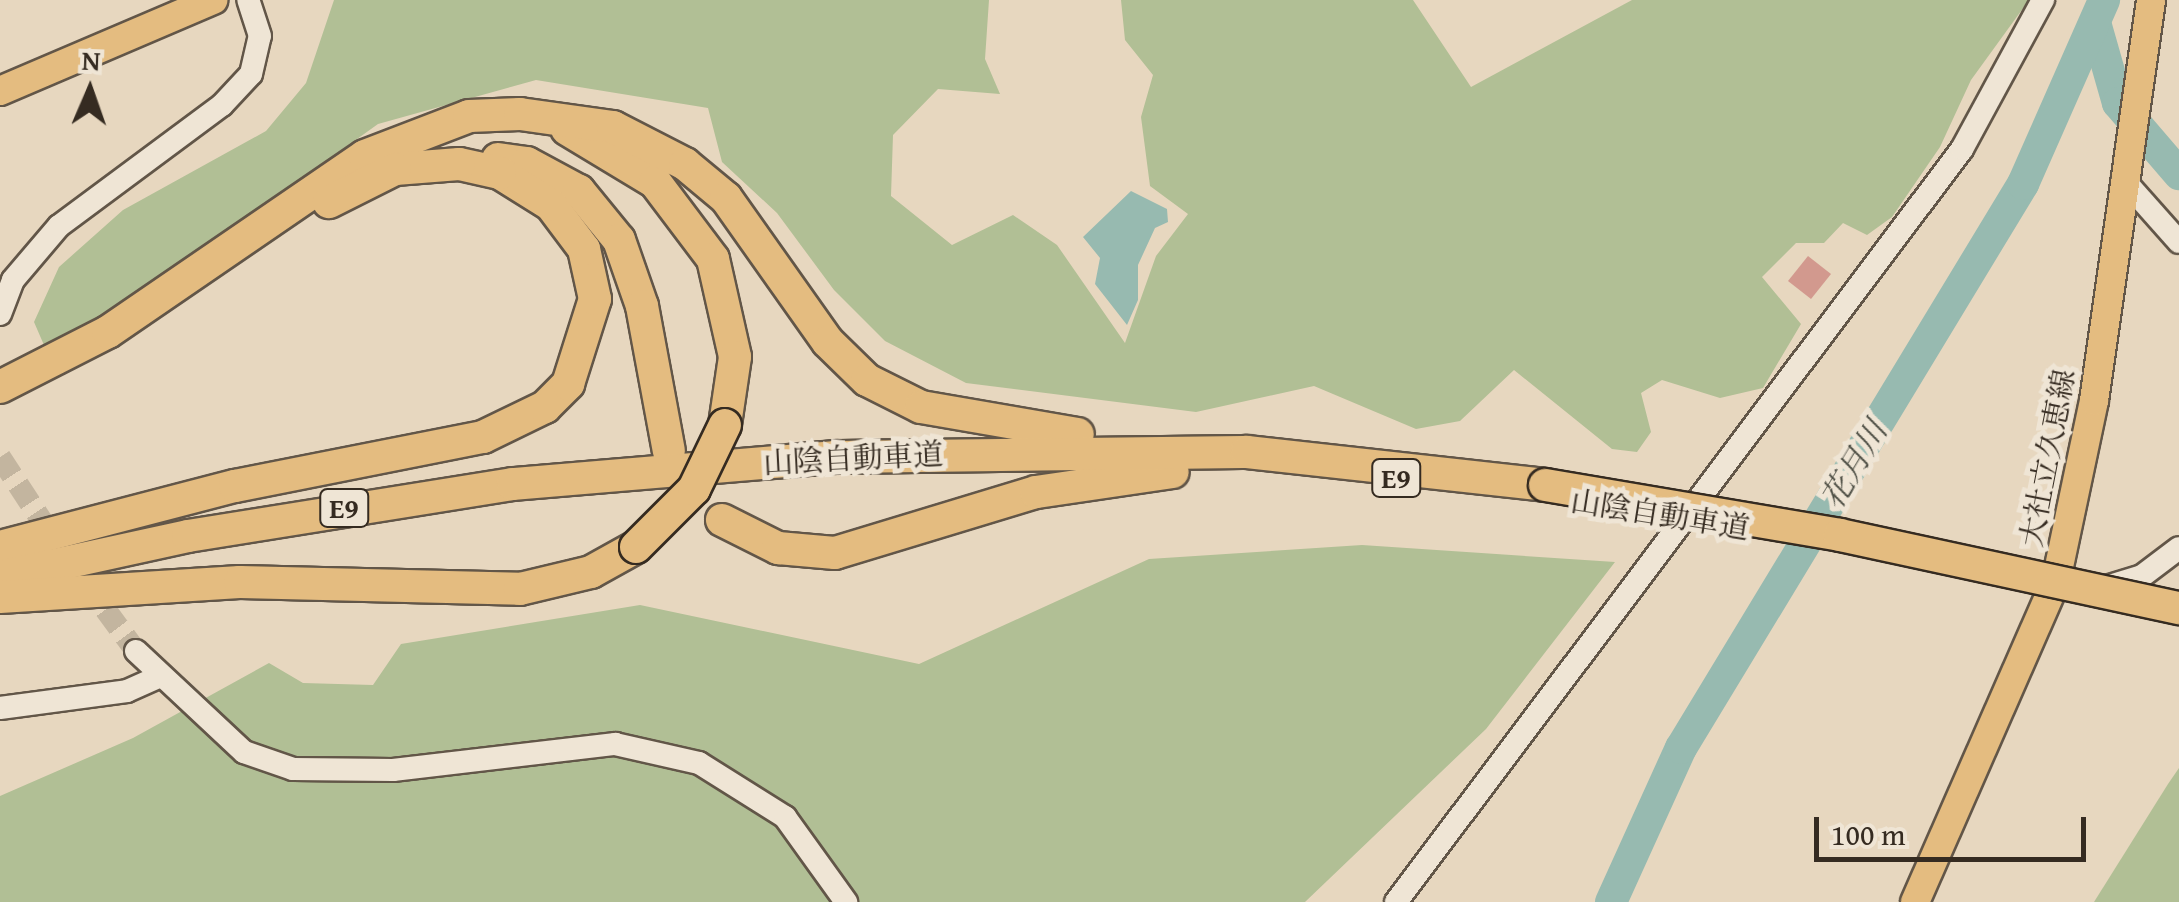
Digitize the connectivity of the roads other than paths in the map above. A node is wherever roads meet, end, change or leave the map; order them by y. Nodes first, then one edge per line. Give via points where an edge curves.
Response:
1 (214, 0) edge
2 (248, 0) edge
3 (2042, 0) edge
4 (2151, 0) edge
5 (0, 91) edge
6 (520, 114) junction
7 (425, 164) junction
8 (2123, 178) junction
9 (2179, 242) edge
10 (0, 314) edge
11 (0, 387) edge
12 (0, 405) edge
13 (1247, 458) junction
14 (680, 459) junction
15 (1545, 490) junction
16 (722, 520) dead end
17 (0, 547) edge
18 (2179, 548) edge
19 (0, 577) edge
20 (2056, 580) junction
21 (0, 597) edge
22 (2179, 608) edge
23 (2179, 618) edge
24 (136, 651) tunnel mouth
25 (158, 677) junction
26 (0, 708) edge
27 (846, 902) edge
28 (1396, 902) edge
29 (1915, 902) edge

1 - 5 main road
2 - 10 street via 260,36 251,74 222,106 60,226 13,280
3 - 28 street via 1962,149
4 - 8 main road, 大社立久恵線
6 - 11 highway via 468,116 364,156 108,332
6 - 13 highway via 612,127 685,164 762,242 828,342 867,380 921,406 998,425
6 - 21 highway, bridge via 629,163 697,231 732,323 725,425 694,488 636,547 591,572 520,589 240,582
7 - 12 highway via 362,183 133,339
7 - 14 highway via 526,163 579,191 602,214 633,271
7 - 17 highway via 500,173 528,188 584,249 595,299 591,329 568,384 545,407 483,437 235,486
8 - 9 street
8 - 20 main road, 大社立久恵線 via 2094,401
13 - 14 highway, 山陰自動車道 / E9 via 977,452
13 - 15 highway, 山陰自動車道 / E9
13 - 16 highway via 1083,482 835,553 778,548
14 - 19 highway, E9 via 339,509
15 - 22 highway, 山陰自動車道 / E9, bridge via 1840,535
15 - 23 highway, 山陰自動車道 / E9
18 - 20 street via 2120,587
20 - 29 main road, 大社立久恵線
24 - 25 street
25 - 26 street via 127,691
25 - 27 street via 244,752 293,769 393,770 615,744 698,763 785,817

